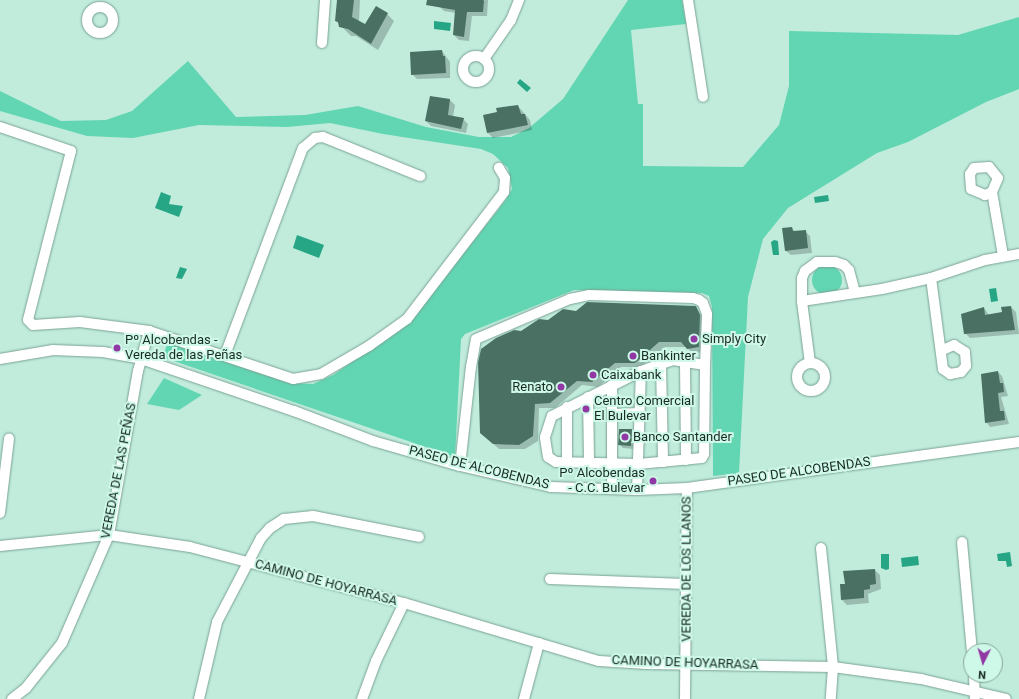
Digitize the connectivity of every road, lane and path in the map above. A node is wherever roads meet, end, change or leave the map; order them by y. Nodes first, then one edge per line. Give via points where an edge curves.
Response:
1 (325, 0) edge
2 (519, 0) edge
3 (688, 0) edge
4 (322, 43) dead end
5 (484, 59) dead end
6 (703, 96) dead end
7 (0, 127) edge
8 (499, 168) dead end
9 (420, 176) dead end
10 (992, 192) dead end
11 (1019, 254) edge
12 (1003, 256) junction
13 (931, 278) junction
14 (855, 292) junction
15 (802, 301) junction
16 (149, 332) junction
17 (942, 350) dead end
18 (226, 355) junction
19 (0, 359) edge
20 (141, 359) junction
21 (685, 363) junction
22 (810, 363) dead end
23 (660, 364) junction
24 (705, 365) junction
25 (641, 371) junction
26 (612, 385) junction
27 (588, 397) junction
28 (567, 407) junction
29 (640, 413) junction
30 (612, 414) junction
31 (9, 439) dead end
32 (1019, 442) edge
33 (686, 460) junction
34 (567, 461) junction
35 (589, 462) junction
36 (663, 462) junction
37 (612, 463) junction
38 (638, 464) junction
39 (460, 466) junction
40 (687, 488) junction
41 (612, 489) junction
42 (637, 490) junction
43 (0, 513) edge
44 (109, 535) junction
45 (419, 538) dead end
46 (962, 542) dead end
47 (0, 546) edge
48 (821, 548) dead end
49 (249, 562) junction
50 (550, 579) dead end
51 (685, 584) junction
52 (404, 603) junction
53 (539, 643) junction
54 (971, 643) edge
55 (686, 664) junction
56 (833, 667) junction
57 (974, 683) edge
58 (975, 695) edge
59 (12, 699) edge
60 (199, 699) edge
61 (362, 699) edge
62 (524, 699) edge
63 (685, 699) edge
64 (831, 699) edge
65 (1006, 699) edge

1 - 4 street
2 - 5 street via 511,20
3 - 6 street
7 - 16 street via 71,151 28,320 33,325 80,322
8 - 18 street via 505,178 504,192 407,319 369,346 321,374 293,379
9 - 18 street via 323,137 315,138 303,148
10 - 12 street
11 - 12 street
12 - 13 street
13 - 14 street
13 - 17 street
14 - 15 street
14 - 15 street via 853,279 844,265 817,262 810,265 802,278
15 - 22 street
16 - 18 street
16 - 20 street, VEREDA DE LAS PEÑAS
19 - 20 street, PASEO DE ALCOBENDAS via 53,350 103,352
20 - 39 street, PASEO DE ALCOBENDAS via 294,410 373,441
20 - 44 street, VEREDA DE LAS PEÑAS
21 - 23 street via 673,360
21 - 24 street
21 - 33 street
23 - 25 street
23 - 36 street
24 - 33 street via 704,454 702,458
24 - 39 street via 707,314 699,300 589,295 570,299 476,339
25 - 26 street
25 - 29 street
26 - 27 street
26 - 30 street
27 - 28 street
27 - 35 street
28 - 34 street
28 - 34 street via 552,416 547,425 545,448 548,457 556,462
29 - 30 street
29 - 38 street
30 - 37 street
31 - 43 street
32 - 40 street, PASEO DE ALCOBENDAS
33 - 36 street
34 - 35 street
35 - 37 street
36 - 38 street
37 - 38 street
37 - 41 street
38 - 42 street
39 - 41 street, PASEO DE ALCOBENDAS via 552,487
40 - 42 street, PASEO DE ALCOBENDAS
40 - 51 street, VEREDA DE LOS LLANOS
41 - 42 street, PASEO DE ALCOBENDAS
44 - 47 street, CAMINO DE HOYARRASA
44 - 49 street, CAMINO DE HOYARRASA via 190,547
44 - 59 street, VEREDA DE LAS PEÑAS via 62,643 26,688
45 - 49 street, CAMINO DE HOYARRASA via 313,516 295,516 284,518 270,528
46 - 54 street
48 - 56 street
49 - 52 street, CAMINO DE HOYARRASA
49 - 60 street, CAMINO DE HOYARRASA via 217,622
50 - 51 street
51 - 55 street, VEREDA DE LOS LLANOS
52 - 53 street, CAMINO DE HOYARRASA
52 - 61 street, CAMINO DE HOYARRASA via 376,661
53 - 55 street, CAMINO DE HOYARRASA via 599,661
53 - 62 street
55 - 56 street, CAMINO DE HOYARRASA
55 - 63 street, VEREDA DE LOS LLANOS
56 - 58 street, CAMINO DE HOYARRASA via 921,679
56 - 64 street
57 - 58 street
58 - 65 street, CAMINO DE HOYARRASA

